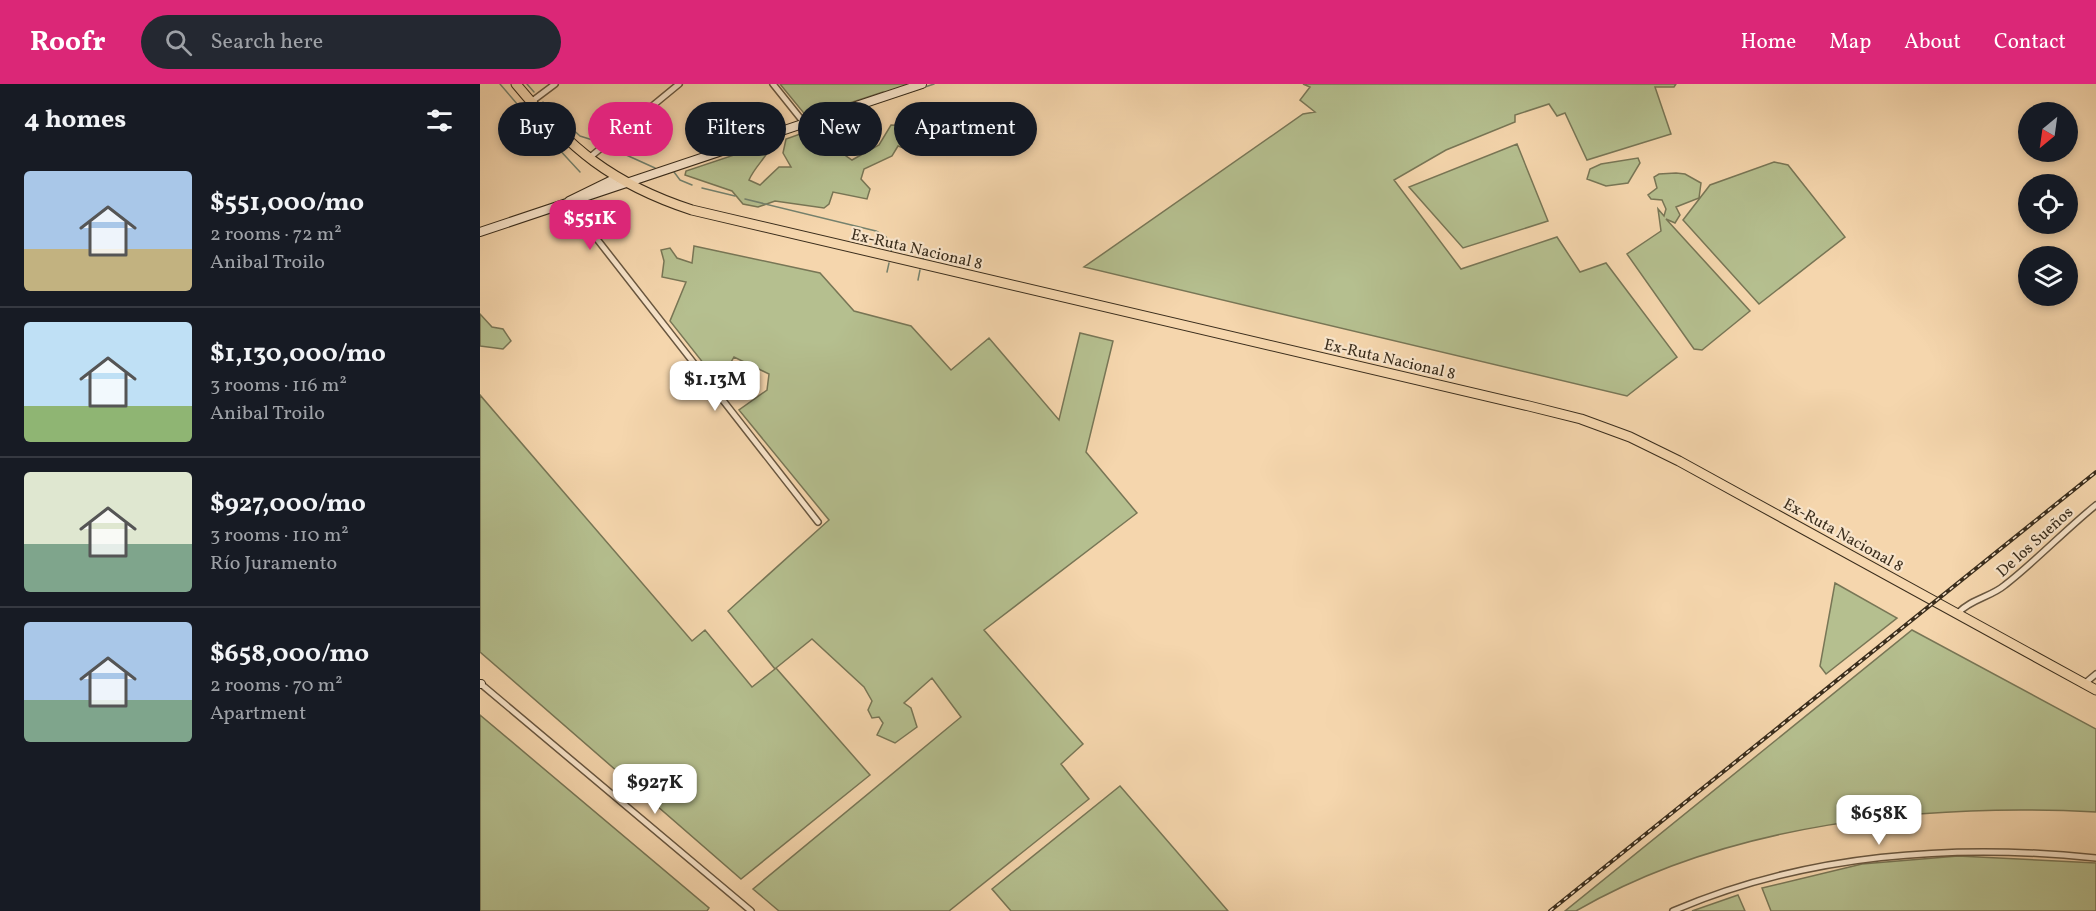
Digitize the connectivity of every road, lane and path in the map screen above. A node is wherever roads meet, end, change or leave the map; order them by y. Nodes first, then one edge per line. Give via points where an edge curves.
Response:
1 (516, 84) edge
2 (555, 84) edge
3 (679, 84) edge
4 (772, 84) edge
5 (922, 84) edge
6 (531, 102) joint
7 (869, 102) edge
8 (798, 116) edge
9 (798, 126) edge
10 (576, 148) edge
11 (588, 159) junction
12 (616, 178) junction
13 (628, 185) junction
14 (568, 202) junction
15 (480, 232) edge
16 (2096, 505) edge
17 (818, 522) dead end
18 (1958, 613) junction
19 (2096, 674) edge
20 (480, 684) edge
21 (2085, 684) junction
22 (2096, 690) edge
23 (2096, 858) edge
24 (751, 911) edge
25 (1672, 911) edge

1 - 6 main road, Ex-Ruta Nacional 8
2 - 6 street
3 - 11 street
4 - 8 street
5 - 7 street
9 - 13 street
10 - 11 main road, Ex-Ruta Nacional 8
11 - 12 main road, Ex-Ruta Nacional 8
12 - 13 main road, Ex-Ruta Nacional 8
12 - 14 street
13 - 14 street
13 - 18 main road, Ex-Ruta Nacional 8 via 705,213 1581,419 1679,461
14 - 15 street
14 - 17 street
16 - 18 street, De los Sueños via 2005,586
18 - 21 main road, Ex-Ruta Nacional 8
19 - 21 street
20 - 24 street
21 - 22 main road, Ex-Ruta Nacional 8
23 - 25 street via 1995,851 1862,859 1704,897

